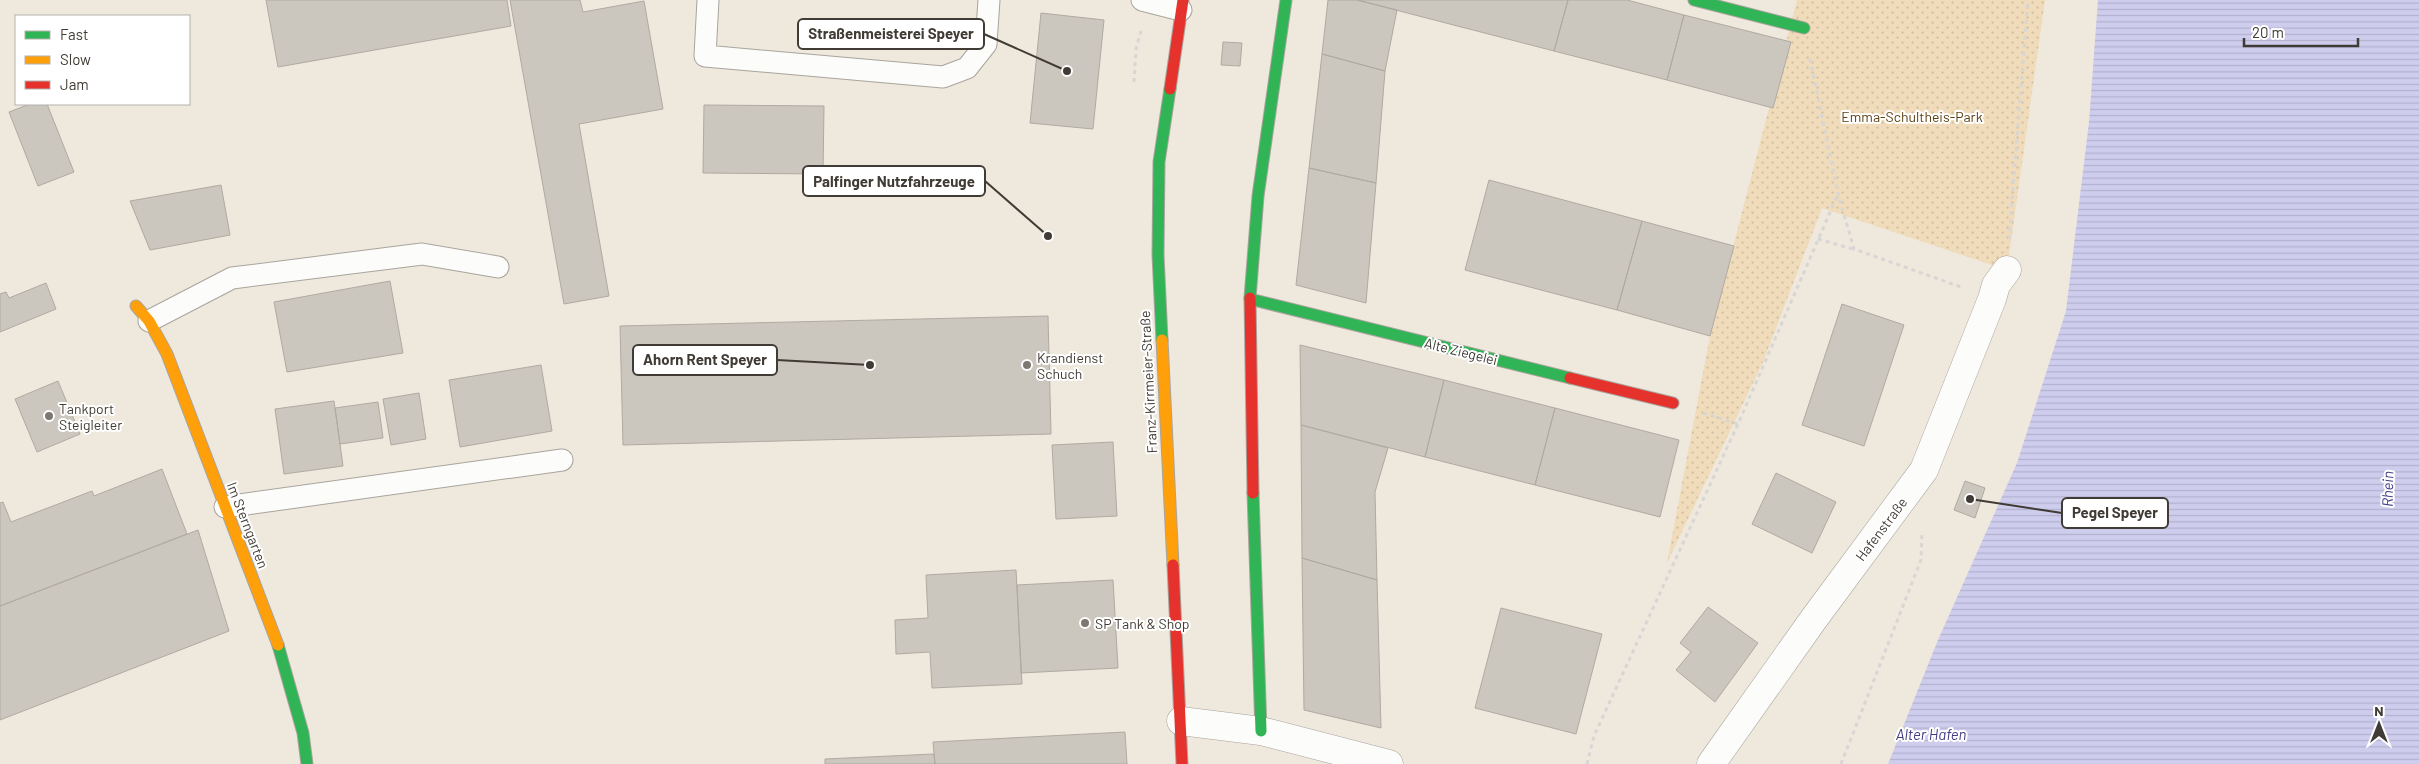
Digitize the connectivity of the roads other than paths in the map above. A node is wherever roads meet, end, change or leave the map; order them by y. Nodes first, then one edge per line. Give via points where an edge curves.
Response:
1 (708, 0) edge
2 (988, 0) edge
3 (1142, 0) edge
4 (1286, 0) edge
5 (1694, 0) edge
6 (1182, 5) edge
7 (1804, 28) road end
8 (498, 267) dead end
9 (2007, 270) road end
10 (1250, 299) junction
11 (143, 314) joint
12 (1673, 403) dead end
13 (562, 460) dead end
14 (225, 507) junction
15 (1181, 721) junction
16 (1261, 731) junction
17 (307, 764) edge
18 (1182, 764) edge
19 (1389, 764) edge
20 (1711, 764) edge

1 - 2 lane via 705,56 943,76 967,68 986,44
3 - 6 lane
4 - 10 street via 1258,196
5 - 7 street
6 - 15 street, Franz-Kirrmeier-Straße via 1159,162 1158,255
8 - 11 lane via 422,254 232,278
9 - 20 street, Hafenstraße via 1996,285 1924,470
10 - 12 street, Alte Ziegelei
10 - 16 street via 1250,420
11 - 14 street, Im Sterngarten via 168,354
13 - 14 lane
14 - 17 street, Im Sterngarten via 278,646 303,733
15 - 16 street
15 - 18 street, Franz-Kirrmeier-Straße
16 - 19 street

